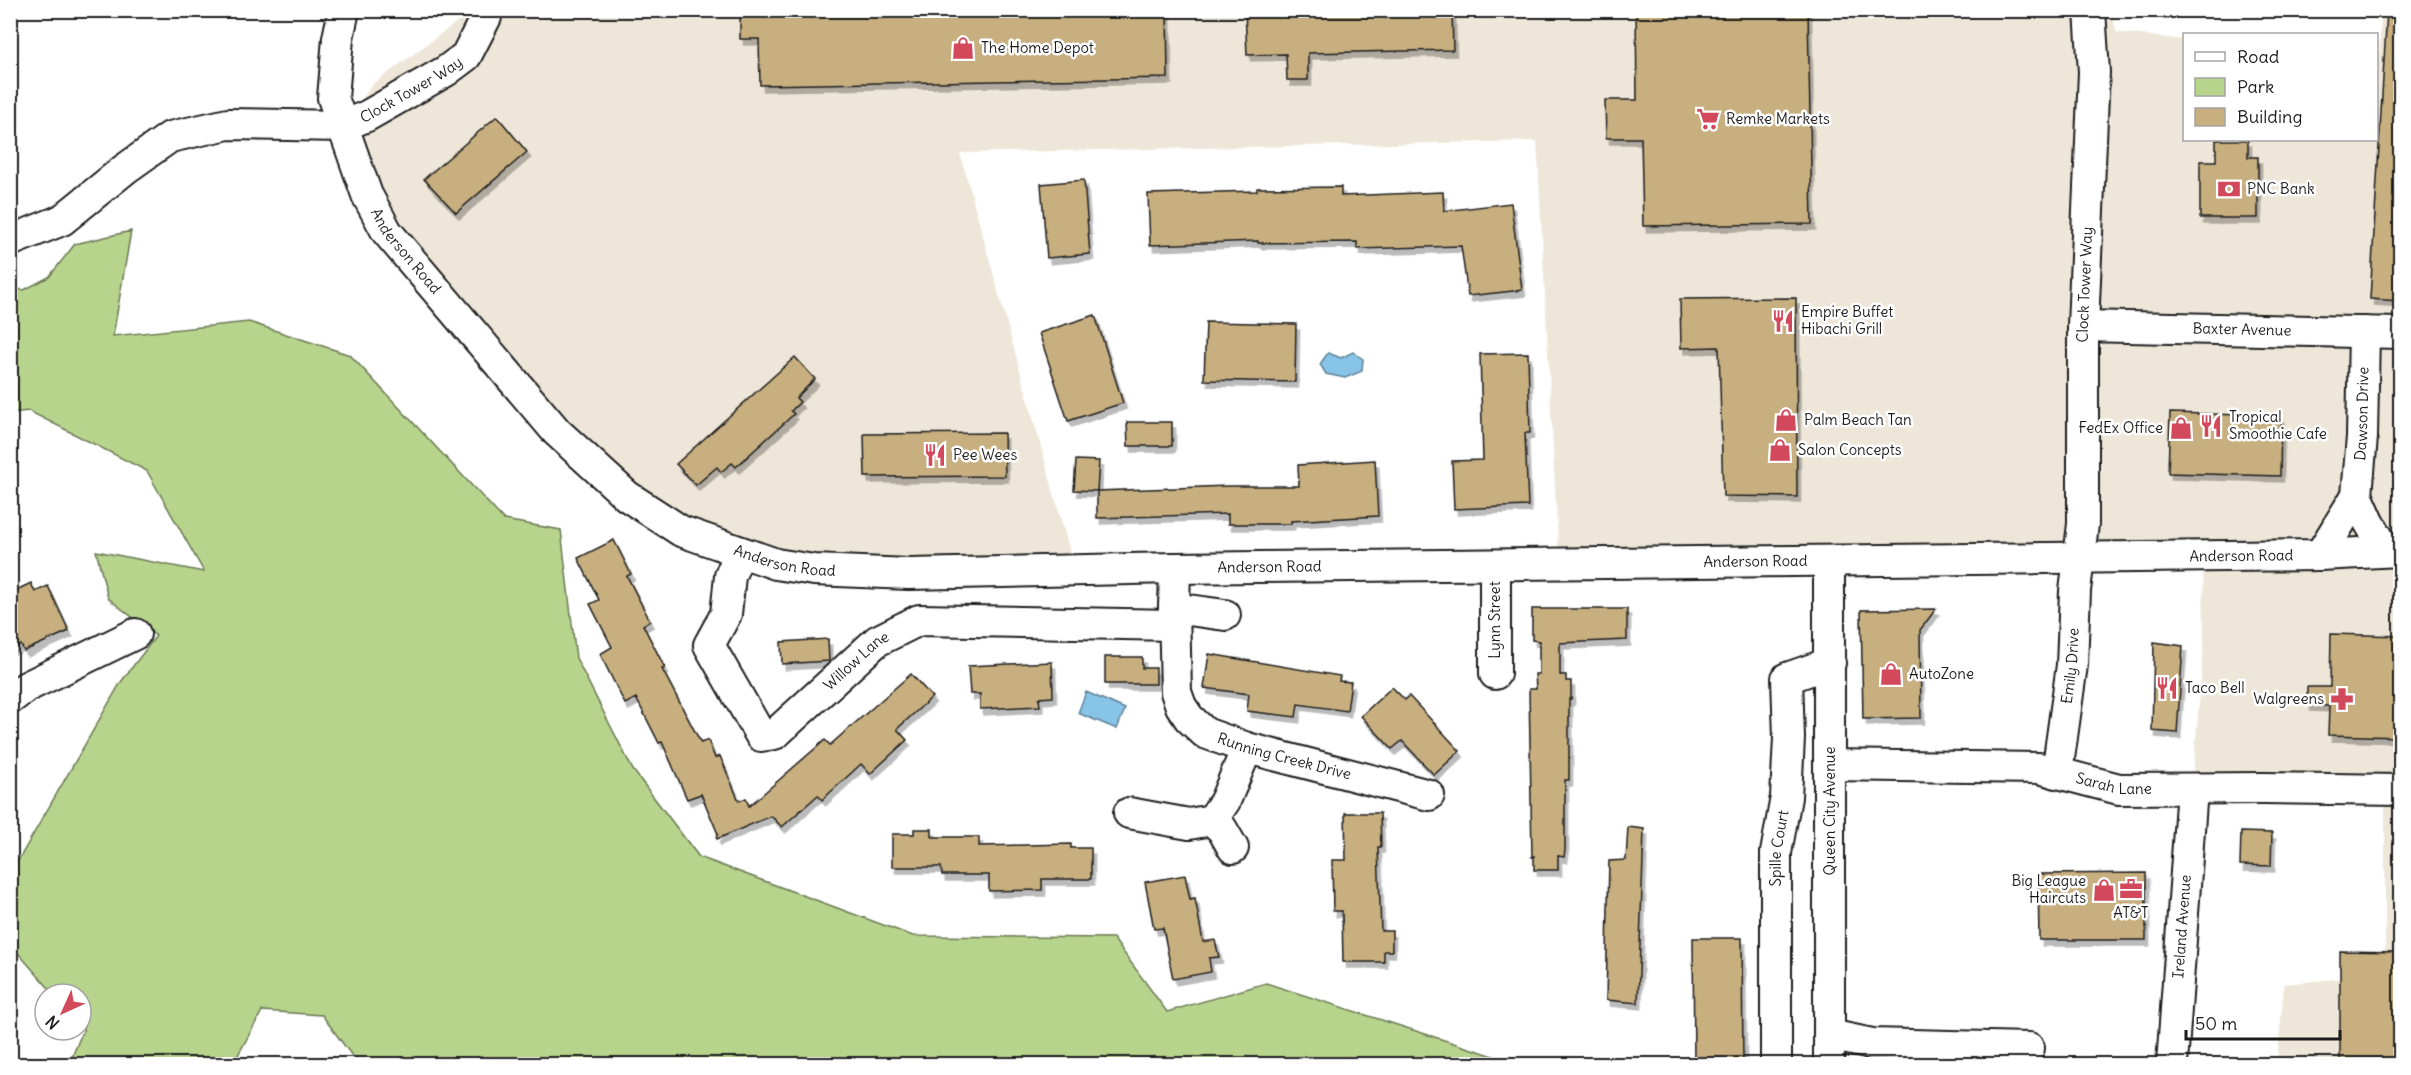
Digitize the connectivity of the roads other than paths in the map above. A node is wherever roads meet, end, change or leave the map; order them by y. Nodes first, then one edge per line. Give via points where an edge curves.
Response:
1 (344, 10) edge
2 (486, 10) edge
3 (2090, 10) edge
4 (342, 126) junction
5 (10, 241) edge
6 (2082, 326) junction
7 (2364, 332) junction
8 (2400, 333) edge
9 (2357, 495) junction
10 (2393, 551) edge
11 (740, 552) junction
12 (2320, 555) junction
13 (2080, 557) junction
14 (1829, 561) junction
15 (1495, 565) junction
16 (1175, 568) junction
17 (1225, 615) dead end
18 (1174, 617) junction
19 (135, 634) dead end
20 (1830, 663) junction
21 (1495, 674) dead end
22 (10, 699) edge
23 (1247, 748) junction
24 (1830, 765) junction
25 (2057, 773) junction
26 (2192, 789) junction
27 (2400, 790) edge
28 (1429, 795) dead end
29 (1129, 813) dead end
30 (1212, 820) junction
31 (1233, 848) dead end
32 (2029, 1048) dead end
33 (1776, 1065) edge
34 (2172, 1065) edge

1 - 4 street, Anderson Road via 333,98
2 - 4 street, Clock Tower Way via 466,56 446,72
3 - 6 street, Clock Tower Way via 2094,72
4 - 5 street via 228,124 170,137 62,220
4 - 11 street, Anderson Road via 367,195 387,232 557,432 627,496 681,531
6 - 7 street, Baxter Avenue
6 - 13 street, Clock Tower Way
7 - 8 street, Baxter Avenue
7 - 9 street, Dawson Drive
9 - 10 street
9 - 12 street, Dawson Drive
10 - 12 street, Anderson Road
11 - 16 street, Anderson Road via 776,564 867,573
11 - 18 street, Willow Lane via 730,576 726,614 709,645 761,736 775,734 878,641 918,620
12 - 13 street, Anderson Road
13 - 14 street, Anderson Road
13 - 25 street, Emily Drive via 2072,664
14 - 15 street, Anderson Road
14 - 20 street, Queen City Avenue
15 - 16 street, Anderson Road
15 - 21 street, Lynn Street
16 - 18 street, Running Creek Drive
17 - 18 street
18 - 23 street, Running Creek Drive via 1176,692 1181,706 1205,733
19 - 22 street via 26,687
20 - 24 street, Queen City Avenue
20 - 33 street, Spille Court via 1787,678 1786,797 1776,853
23 - 28 street, Running Creek Drive
23 - 30 street via 1225,801
24 - 25 street, Sarah Lane via 1988,766 2039,768
24 - 32 street, Queen City Avenue via 1829,1049 1872,1044
25 - 26 street, Sarah Lane via 2119,789
26 - 27 street, Sarah Lane
26 - 34 street, Ireland Avenue
29 - 30 street via 1189,824
30 - 31 street

